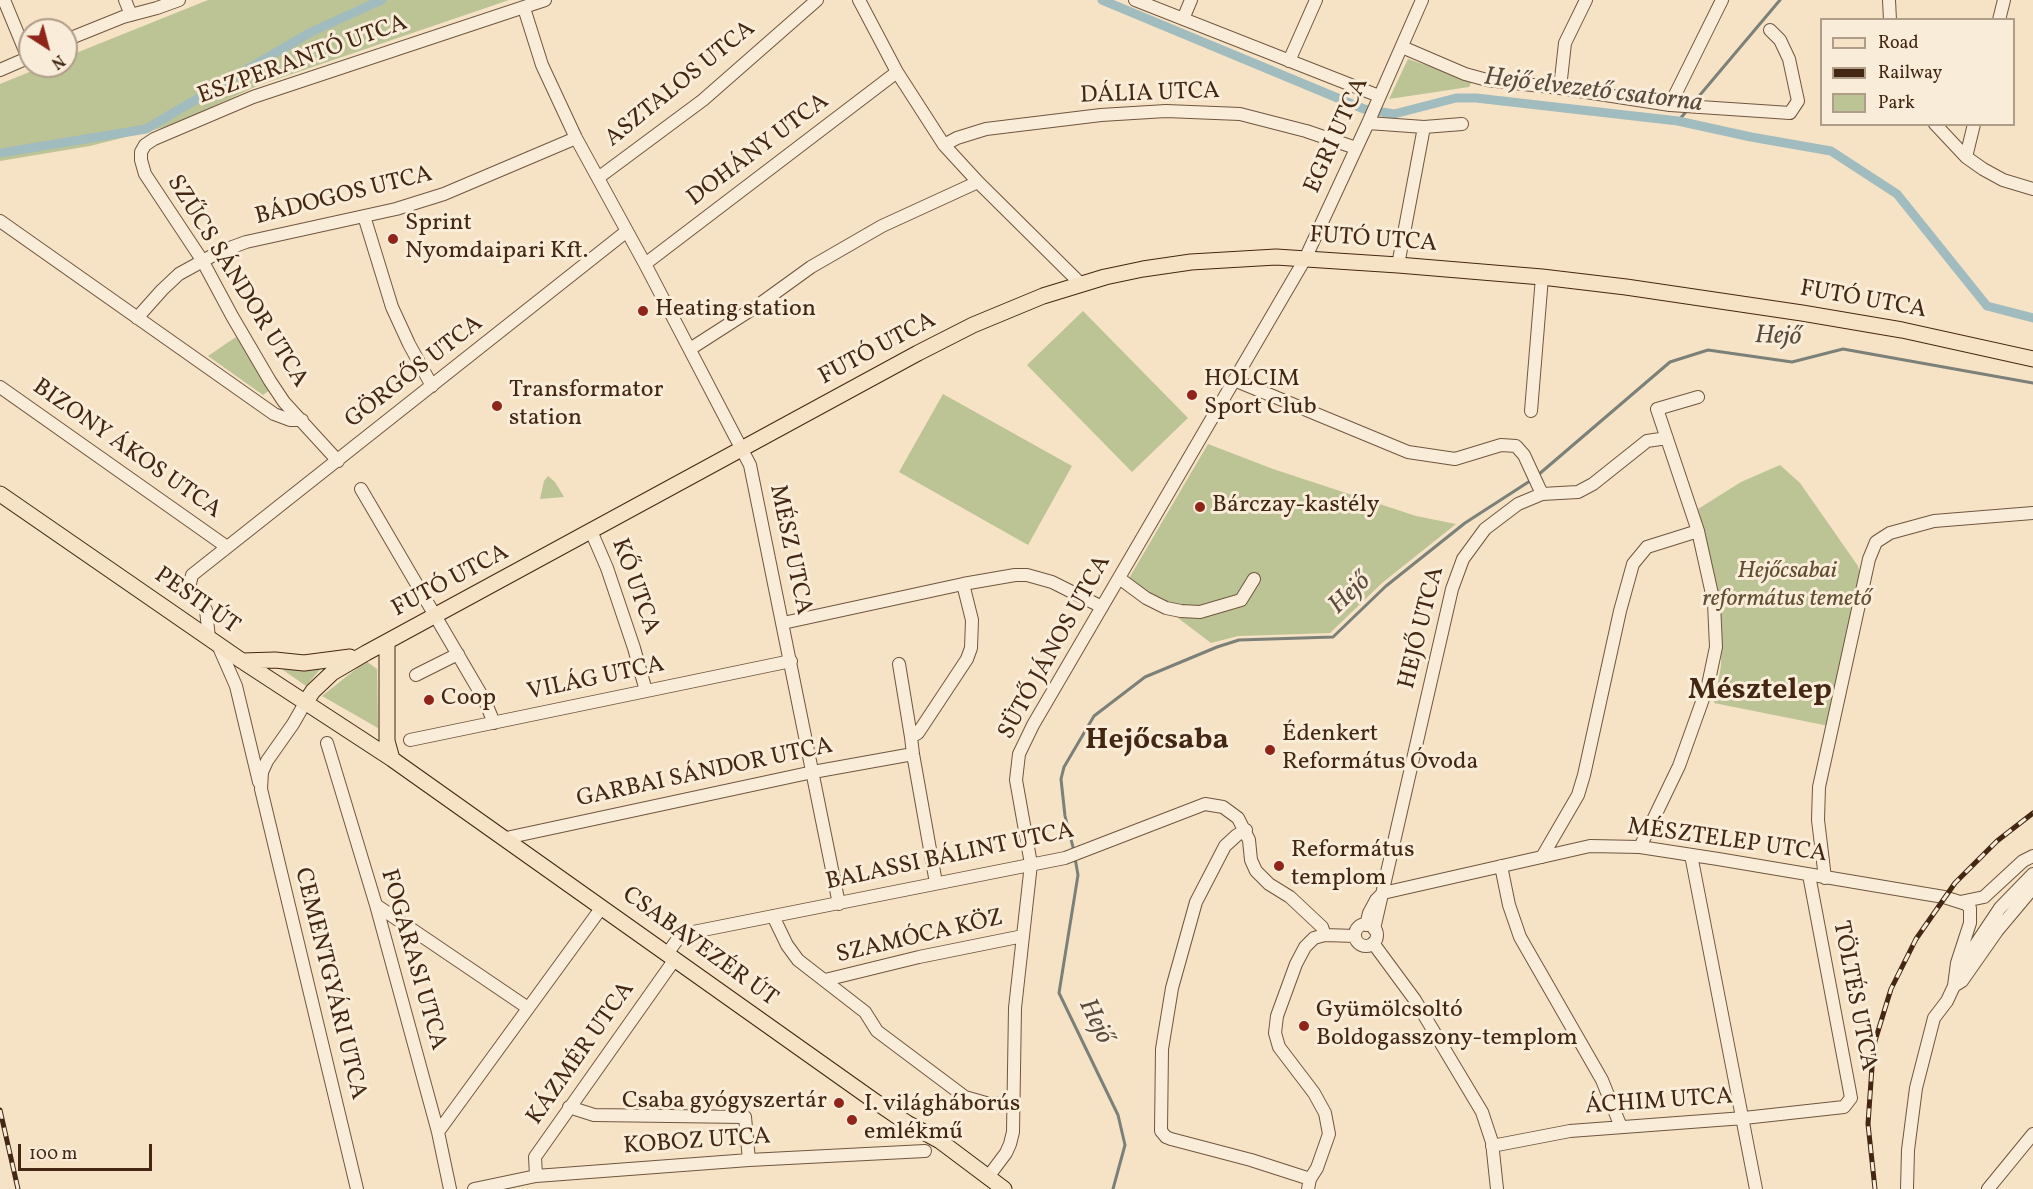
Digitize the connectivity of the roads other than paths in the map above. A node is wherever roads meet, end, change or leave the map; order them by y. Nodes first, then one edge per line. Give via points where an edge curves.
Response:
1 (4, 0) edge
2 (125, 0) edge
3 (179, 0) edge
4 (545, 0) edge
5 (817, 0) edge
6 (859, 0) edge
7 (1135, 0) edge
8 (1191, 0) edge
9 (1316, 0) edge
10 (1422, 0) edge
11 (1586, 0) edge
12 (1722, 0) edge
13 (1889, 0) edge
14 (2004, 0) edge
15 (524, 8) junction
16 (131, 15) junction
17 (1890, 18) edge
18 (2000, 18) edge
19 (1183, 19) junction
20 (1770, 30) dead end
21 (18, 32) edge
22 (78, 35) edge
23 (1402, 47) junction
24 (1289, 61) junction
25 (18, 62) edge
26 (0, 70) edge
27 (897, 72) junction
28 (1560, 88) junction
29 (1378, 99) junction
30 (1671, 105) junction
31 (1368, 123) junction
32 (1462, 124) dead end
33 (1937, 126) edge
34 (1974, 126) edge
35 (1424, 127) junction
36 (576, 138) junction
37 (145, 145) joint
38 (944, 145) junction
39 (1356, 148) junction
40 (1966, 156) junction
41 (598, 178) junction
42 (978, 182) junction
43 (2033, 189) edge
44 (363, 216) junction
45 (0, 221) edge
46 (627, 231) junction
47 (1305, 259) junction
48 (202, 260) junction
49 (645, 264) junction
50 (1398, 265) junction
51 (1542, 277) junction
52 (1080, 284) junction
53 (137, 318) junction
54 (690, 349) junction
55 (2033, 359) edge
56 (1234, 380) junction
57 (432, 386) junction
58 (0, 387) edge
59 (1698, 398) dead end
60 (1531, 411) dead end
61 (302, 420) junction
62 (1667, 438) junction
63 (742, 449) junction
64 (338, 461) junction
65 (1538, 485) junction
66 (362, 489) dead end
67 (0, 494) edge
68 (2033, 513) edge
69 (591, 531) junction
70 (1698, 531) junction
71 (227, 547) junction
72 (1119, 578) junction
73 (1254, 579) dead end
74 (963, 584) junction
75 (1102, 607) junction
76 (436, 615) junction
77 (783, 623) junction
78 (214, 642) junction
79 (387, 642) junction
80 (458, 654) junction
81 (362, 655) junction
82 (790, 661) junction
83 (242, 662) junction
84 (899, 664) dead end
85 (416, 675) dead end
86 (646, 691) junction
87 (304, 703) junction
88 (494, 723) junction
89 (911, 737) junction
90 (410, 740) dead end
91 (327, 743) dead end
92 (367, 744) joint
93 (913, 754) junction
94 (392, 759) junction
95 (813, 772) junction
96 (261, 789) junction
97 (1246, 830) junction
98 (506, 838) junction
99 (1640, 847) junction
100 (1691, 855) junction
101 (2033, 856) edge
102 (1542, 857) junction
103 (1031, 864) junction
104 (1501, 866) junction
105 (2033, 867) edge
106 (2013, 871) junction
107 (2033, 874) edge
108 (1809, 875) junction
109 (1825, 878) junction
110 (936, 883) junction
111 (2033, 888) edge
112 (1383, 893) junction
113 (1960, 902) junction
114 (839, 904) junction
115 (376, 905) junction
116 (602, 907) junction
117 (773, 916) junction
118 (1370, 927) junction
119 (1325, 935) junction
120 (1023, 936) junction
121 (1355, 936) junction
122 (1373, 944) junction
123 (671, 956) junction
124 (825, 980) junction
125 (1954, 981) junction
126 (528, 1008) junction
127 (1013, 1105) junction
128 (569, 1107) junction
129 (1829, 1109) joint
130 (1744, 1118) junction
131 (1621, 1127) junction
132 (438, 1132) junction
133 (2031, 1141) edge
134 (1492, 1146) junction
135 (925, 1151) dead end
136 (749, 1160) junction
137 (536, 1176) junction
138 (988, 1177) junction
139 (1309, 1184) edge
140 (357, 1189) edge
141 (450, 1189) edge
142 (474, 1189) edge
143 (1004, 1189) edge
144 (1497, 1189) edge
145 (1756, 1189) edge
146 (1907, 1189) edge
147 (1988, 1189) edge

1 - 21 street
2 - 16 street
3 - 16 street
4 - 15 street, ESZPERANTÓ UTCA
5 - 41 street, ASZTALOS UTCA via 703,100
6 - 27 street
7 - 19 street
8 - 19 street
9 - 24 street
10 - 23 street, EGRI UTCA
11 - 28 street via 1565,43
12 - 30 street
13 - 17 street
14 - 18 street
15 - 36 street, MÉSZ UTCA via 543,65
15 - 37 street, ESZPERANTÓ UTCA via 253,96
16 - 22 street
19 - 24 street
20 - 30 street via 1780,40 1791,67 1798,101 1790,113
23 - 28 street via 1487,80
23 - 29 street, EGRI UTCA
24 - 29 street
25 - 26 street
27 - 38 street
27 - 49 street, DOHÁNY UTCA
28 - 30 street
29 - 31 street, EGRI UTCA
31 - 35 street
31 - 39 street, EGRI UTCA
32 - 35 street
33 - 40 street
34 - 40 street
35 - 50 street
36 - 41 street, MÉSZ UTCA
36 - 44 street, BÁDOGOS UTCA via 444,194
37 - 48 street, SZŰCS SÁNDOR UTCA via 141,152 145,174
38 - 39 street, DÁLIA UTCA via 986,129 1166,111 1240,114
38 - 42 street
39 - 47 street, EGRI UTCA
40 - 43 street via 2003,180
41 - 46 street, MÉSZ UTCA
42 - 52 street
42 - 54 street via 882,226 811,267
44 - 48 street, BÁDOGOS UTCA via 246,242
44 - 57 street via 392,307
45 - 53 street
46 - 49 street, MÉSZ UTCA
46 - 57 street, GÖRGŐS UTCA
47 - 50 main road, FUTÓ UTCA
47 - 52 main road, FUTÓ UTCA via 1191,262
47 - 56 street, EGRI UTCA
48 - 53 street, BÁDOGOS UTCA via 179,274
48 - 61 street, SZŰCS SÁNDOR UTCA via 270,381
49 - 54 street, MÉSZ UTCA
50 - 51 main road, FUTÓ UTCA
51 - 55 main road, FUTÓ UTCA via 1802,313
51 - 60 street
52 - 63 main road, FUTÓ UTCA via 973,325
53 - 61 street via 274,414
54 - 63 street, MÉSZ UTCA
56 - 65 street via 1408,452 1455,459 1501,445 1516,446
56 - 72 street, SÜTŐ JÁNOS UTCA
57 - 64 street, GÖRGŐS UTCA
58 - 71 street, BIZONY ÁKOS UTCA
59 - 62 street via 1657,409
61 - 64 street, SZŰCS SÁNDOR UTCA
62 - 65 street, HEJŐ UTCA via 1647,441 1578,492
62 - 70 street
63 - 69 main road, FUTÓ UTCA
63 - 77 street, MÉSZ UTCA via 750,465
64 - 71 street, GÖRGŐS UTCA
65 - 112 street, HEJŐ UTCA via 1485,529 1463,559 1452,589
66 - 76 street
67 - 78 main road, PESTI ÚT
68 - 109 street via 1934,521 1890,533 1876,542 1819,787 1818,820
69 - 76 main road, FUTÓ UTCA
69 - 86 street, KŐ UTCA via 607,568
70 - 99 street via 1714,603 1716,647 1708,685 1679,766
70 - 102 street via 1647,547 1634,564 1584,776 1578,795
71 - 78 street, GÖRGŐS UTCA via 192,575 189,588 206,610
72 - 73 street via 1166,608 1200,612 1241,600
72 - 75 street, SÜTŐ JÁNOS UTCA
74 - 75 street via 1027,575 1052,582
74 - 77 street
74 - 89 street via 972,620 971,648 918,733
75 - 103 street, SÜTŐ JÁNOS UTCA via 1019,754 1016,780
76 - 79 main road, FUTÓ UTCA
76 - 80 street
77 - 82 street, MÉSZ UTCA
78 - 83 main road, PESTI ÚT
78 - 96 street, CEMENTGYÁRI UTCA via 236,686
79 - 81 main road, FUTÓ UTCA
79 - 94 main road via 387,741
80 - 85 street
80 - 88 street
81 - 83 main road via 304,663
81 - 87 main road, FUTÓ UTCA via 332,673
82 - 86 street, VILÁG UTCA
82 - 95 street, MÉSZ UTCA
83 - 87 main road, PESTI ÚT
84 - 89 street
86 - 88 street, VILÁG UTCA
87 - 92 main road, PESTI ÚT
87 - 96 street, CEMENTGYÁRI UTCA via 267,761
88 - 90 street, VILÁG UTCA
89 - 93 street
91 - 115 street, FOGARASI UTCA
92 - 94 main road, CSABAVEZÉR ÚT
93 - 95 street, GARBAI SÁNDOR UTCA
93 - 110 street
94 - 98 main road, CSABAVEZÉR ÚT
95 - 98 street, GARBAI SÁNDOR UTCA
95 - 114 street, MÉSZ UTCA
96 - 140 street, CEMENTGYÁRI UTCA
97 - 103 street, BALASSI BÁLINT UTCA via 1231,812 1205,804 1065,858
97 - 119 street via 1256,871 1290,897 1322,927
97 - 139 street via 1225,846 1196,902 1172,988 1162,1049 1161,1131 1171,1139 1251,1160
98 - 116 main road, CSABAVEZÉR ÚT
99 - 100 street, MÉSZTELEP UTCA
99 - 102 street, MÉSZTELEP UTCA via 1590,846
100 - 108 street, MÉSZTELEP UTCA
100 - 130 street
101 - 106 street, MÉSZTELEP UTCA
102 - 104 street, MÉSZTELEP UTCA
103 - 110 street, BALASSI BÁLINT UTCA
103 - 120 street, SÜTŐ JÁNOS UTCA
104 - 112 street, MÉSZTELEP UTCA
104 - 131 street via 1520,937 1602,1080
105 - 106 street
106 - 113 street, MÉSZTELEP UTCA via 1984,897
107 - 125 street via 2000,908
108 - 109 street, MÉSZTELEP UTCA
108 - 129 street, TÖLTÉS UTCA via 1851,1098 1844,1107
109 - 113 street, MÉSZTELEP UTCA
110 - 114 street, BALASSI BÁLINT UTCA
111 - 125 street via 1996,931 1962,981
112 - 118 street, HEJŐ UTCA
113 - 125 street via 1970,908 1971,914
114 - 117 street, BALASSI BÁLINT UTCA
115 - 126 street
115 - 132 street, FOGARASI UTCA
116 - 123 main road, CSABAVEZÉR ÚT
116 - 126 street
117 - 123 street, BALASSI BÁLINT UTCA via 688,933 677,940
117 - 124 street, SZAMÓCA KÖZ via 798,960
118 - 121 street via 1358,928
118 - 122 street via 1376,937
119 - 121 street
119 - 139 street via 1314,938 1296,964 1277,1016 1275,1033 1279,1047 1314,1093 1329,1134
120 - 124 street, SZAMÓCA KÖZ
120 - 127 street, SÜTŐ JÁNOS UTCA via 1015,1008
121 - 122 street via 1361,945
122 - 134 street via 1448,1051 1482,1112
123 - 128 street, KÁZMÉR UTCA
123 - 138 main road, CSABAVEZÉR ÚT
124 - 127 street, SZAMÓCA KÖZ via 865,1012 877,1031 965,1097
125 - 146 street via 1947,1001 1934,1018 1925,1049 1911,1117
126 - 132 street
127 - 138 street, SÜTŐ JÁNOS UTCA via 1010,1144
128 - 136 street via 594,1115 745,1117
128 - 137 street, KÁZMÉR UTCA via 535,1157
129 - 130 street, ÁCHIM UTCA
130 - 131 street, ÁCHIM UTCA
130 - 145 street
131 - 134 street, ÁCHIM UTCA via 1570,1131
132 - 141 street, FOGARASI UTCA
133 - 147 street
134 - 144 street
135 - 136 street, KOBOZ UTCA
136 - 137 street, KOBOZ UTCA
137 - 142 street, KOBOZ UTCA
138 - 143 main road, CSABAVEZÉR ÚT

